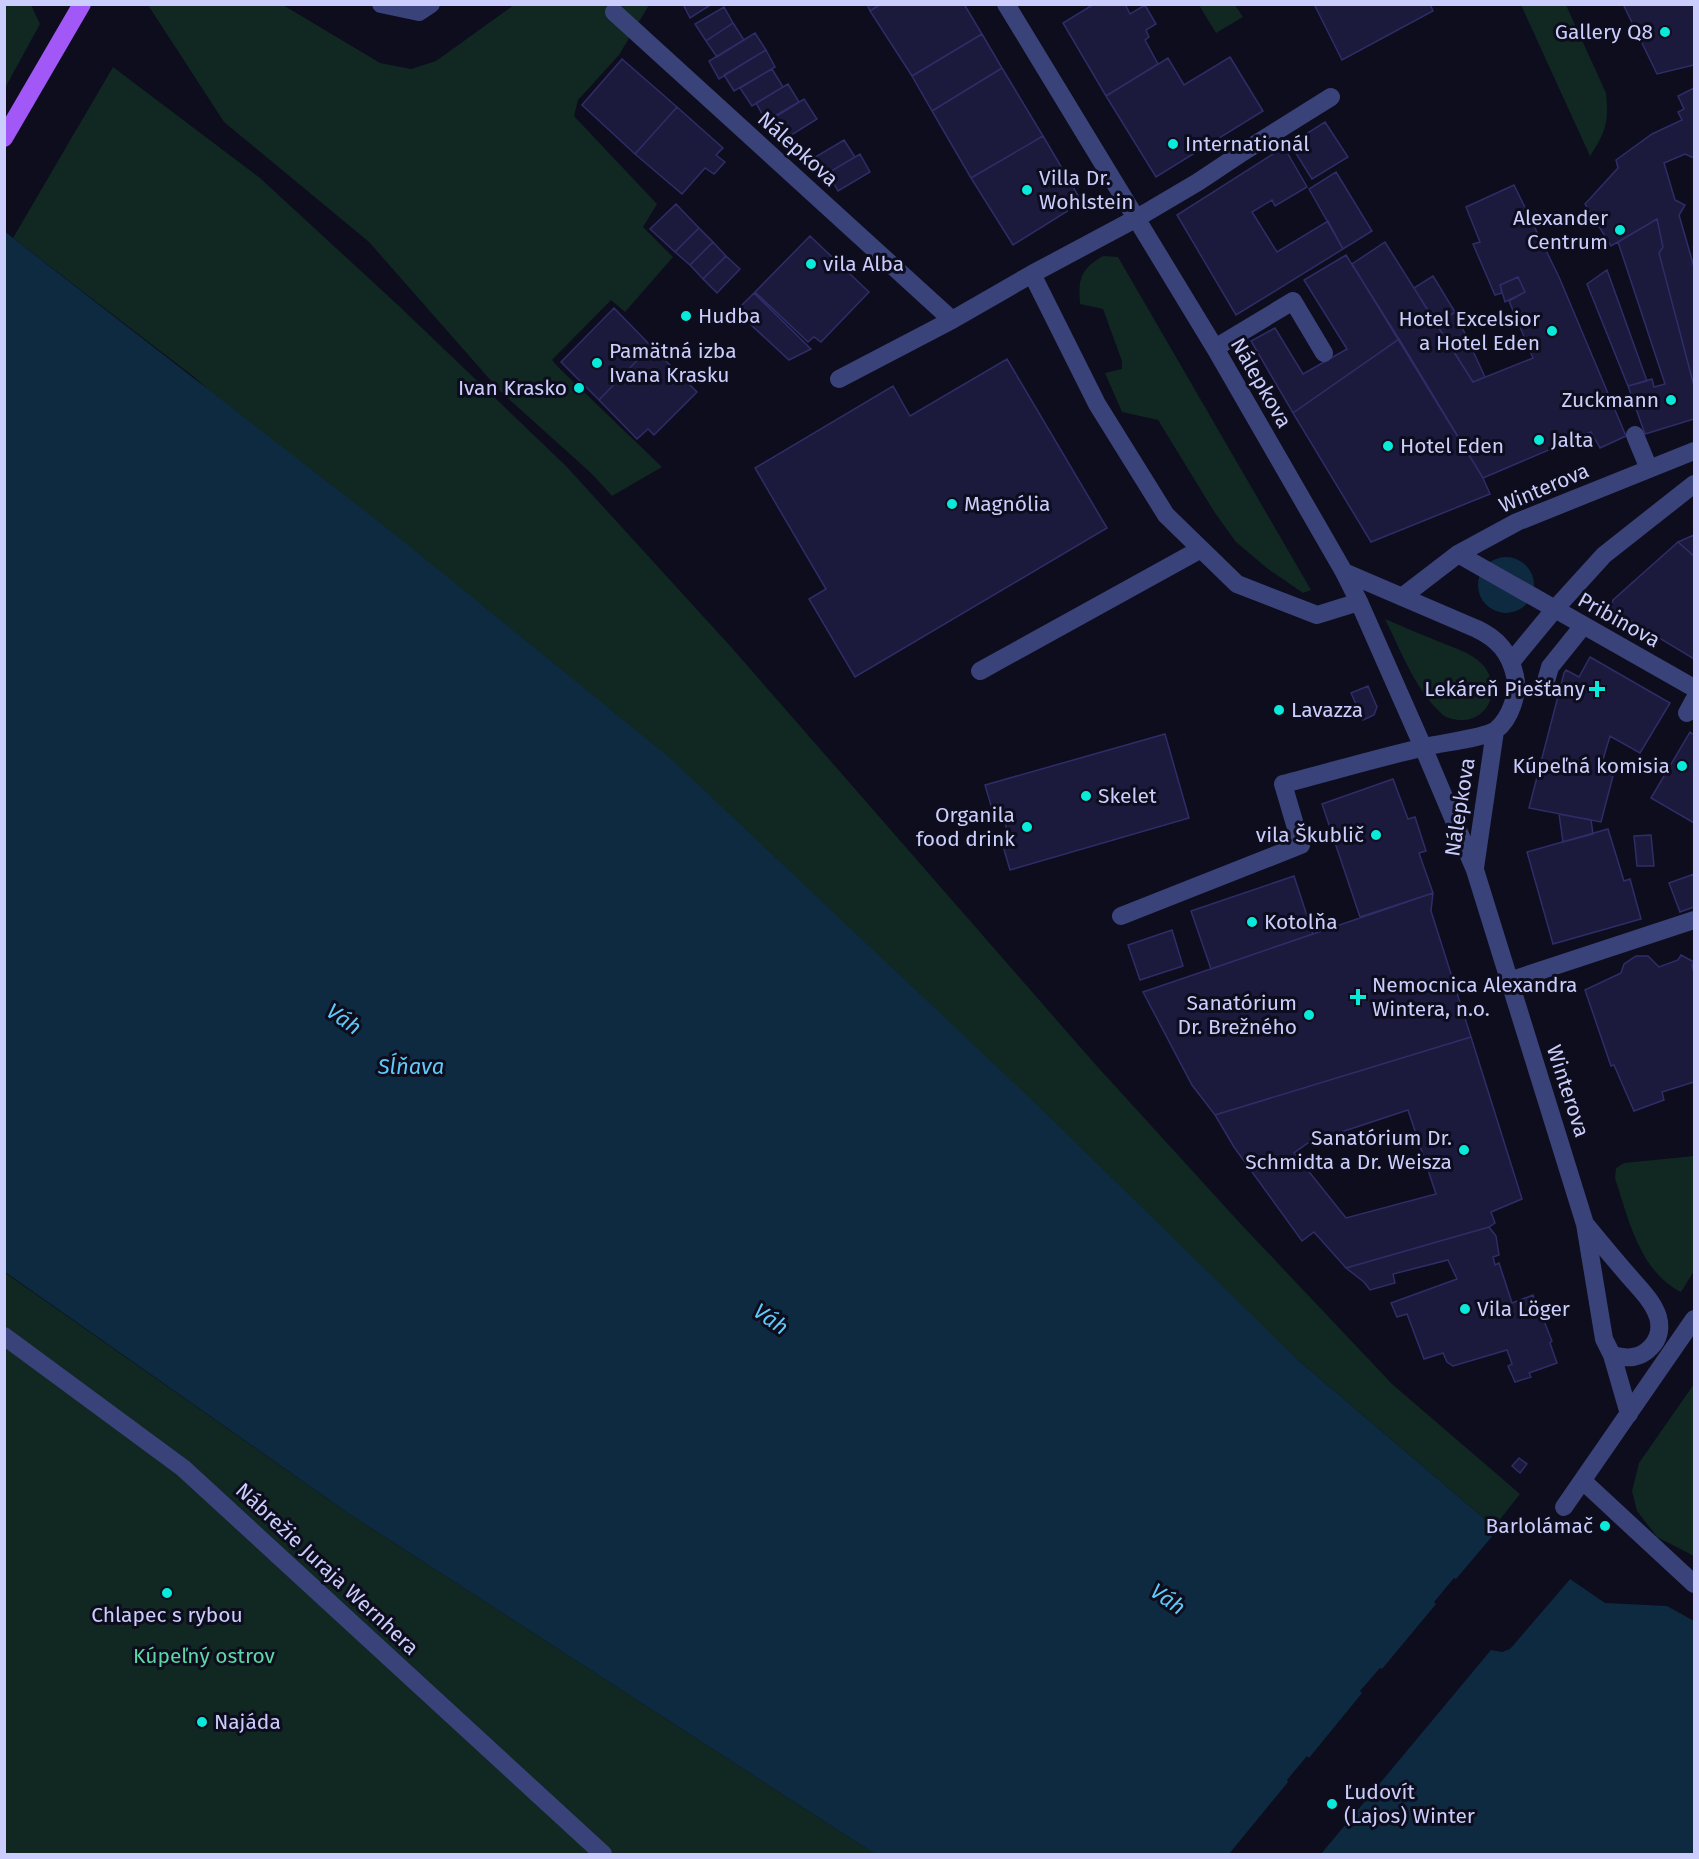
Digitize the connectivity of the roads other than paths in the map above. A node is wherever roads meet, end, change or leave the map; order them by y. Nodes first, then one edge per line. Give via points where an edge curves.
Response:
1 (82, 4) edge
2 (381, 4) edge
3 (430, 4) edge
4 (1006, 4) edge
5 (614, 12) dead end
6 (1331, 98) dead end
7 (4, 138) edge
8 (1137, 218) junction
9 (1032, 274) junction
10 (952, 320) junction
11 (1215, 348) junction
12 (1324, 353) dead end
13 (839, 379) dead end
14 (1635, 435) dead end
15 (1695, 451) edge
16 (1649, 469) junction
17 (1695, 484) edge
18 (1201, 549) junction
19 (1458, 554) junction
20 (1344, 572) junction
21 (1401, 597) junction
22 (1359, 602) junction
23 (1554, 610) junction
24 (1583, 626) junction
25 (1512, 661) junction
26 (980, 671) dead end
27 (1546, 681) dead end
28 (1695, 688) edge
29 (1495, 731) junction
30 (1423, 747) junction
31 (1475, 870) junction
32 (1121, 916) dead end
33 (1695, 920) edge
34 (1509, 981) junction
35 (1585, 1224) junction
36 (1695, 1319) edge
37 (1659, 1333) junction
38 (4, 1336) edge
39 (1687, 1345) edge
40 (1612, 1355) junction
41 (1629, 1414) junction
42 (1582, 1481) junction
43 (1564, 1507) dead end
44 (1695, 1584) edge
45 (603, 1854) edge

1 - 7 main road
2 - 3 street via 419,12
4 - 8 street, Nálepkova
5 - 10 street, Nálepkova
6 - 8 street
8 - 9 street
8 - 11 street, Nálepkova
9 - 10 street
9 - 18 street via 1097,404 1166,515
10 - 13 street
11 - 12 street via 1293,301
11 - 20 street, Nálepkova
14 - 16 street
15 - 16 street, Winterova
16 - 19 street, Winterova via 1517,522
17 - 23 street via 1604,555
18 - 22 street via 1237,584 1317,615
18 - 26 street
19 - 21 street, Winterova
19 - 23 street
20 - 21 street
20 - 22 street, Nálepkova
21 - 25 street via 1490,635
22 - 30 street, Nálepkova
23 - 24 street, Pribinova
23 - 25 street
24 - 27 street via 1550,667
24 - 28 street, Pribinova
25 - 29 street, Nálepkova via 1516,680 1514,700 1507,718
29 - 30 street, Nálepkova
29 - 31 street, Nálepkova
30 - 31 street, Nálepkova
30 - 32 street via 1282,784 1301,845
31 - 34 street, Winterova
33 - 34 street
34 - 35 street, Winterova
35 - 37 street, Winterova via 1647,1298 1658,1317
35 - 40 street, Winterova via 1604,1339
36 - 39 street
37 - 39 street
37 - 40 street via 1647,1352 1636,1357
38 - 45 street, Nábrežie Juraja Wernhera via 183,1468
39 - 41 street
40 - 41 street, Winterova
41 - 42 street
42 - 43 street
42 - 44 street

